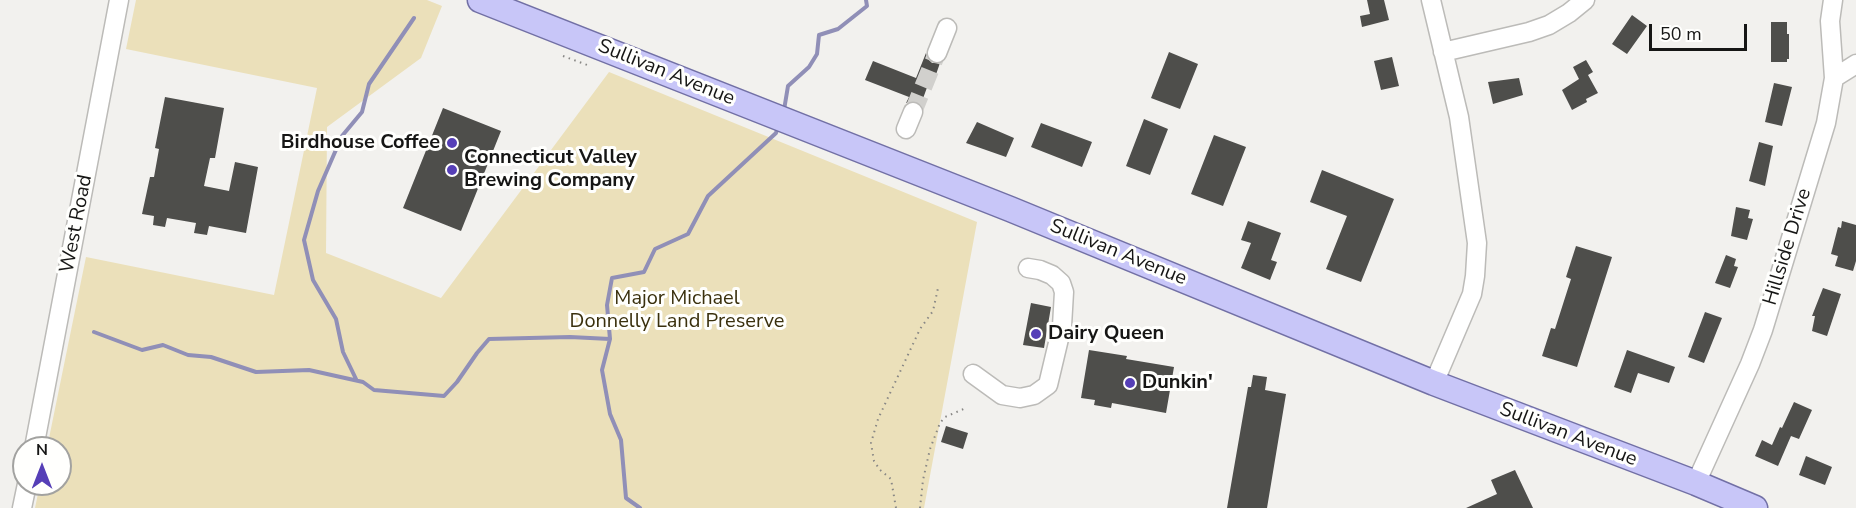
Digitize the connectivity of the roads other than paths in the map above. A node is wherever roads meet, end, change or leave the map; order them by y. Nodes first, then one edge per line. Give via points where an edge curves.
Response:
1 (119, 0) edge
2 (480, 0) edge
3 (1431, 0) edge
4 (1585, 0) edge
5 (1833, 0) edge
6 (521, 8) edge
7 (947, 28) dead end
8 (937, 52) tunnel mouth
9 (1443, 52) junction
10 (1856, 64) edge
11 (1834, 78) junction
12 (913, 112) tunnel mouth
13 (906, 129) dead end
14 (1028, 268) dead end
15 (974, 374) dead end
16 (1434, 383) junction
17 (36, 436) edge
18 (1696, 483) junction
19 (1755, 508) edge

1 - 17 street, West Road
2 - 6 main road, Sullivan Avenue
3 - 9 street
4 - 9 street via 1549,25
5 - 11 street, Hillside Drive via 1830,21
6 - 16 main road, Sullivan Avenue
7 - 8 street
9 - 16 street via 1459,117 1477,243 1472,294
10 - 11 street
11 - 18 street, Hillside Drive via 1826,123 1762,330
12 - 13 street
14 - 15 street via 1052,275 1064,292 1062,326 1048,385 1034,395 1020,398 1002,395
16 - 18 main road, Sullivan Avenue
18 - 19 main road, Sullivan Avenue

